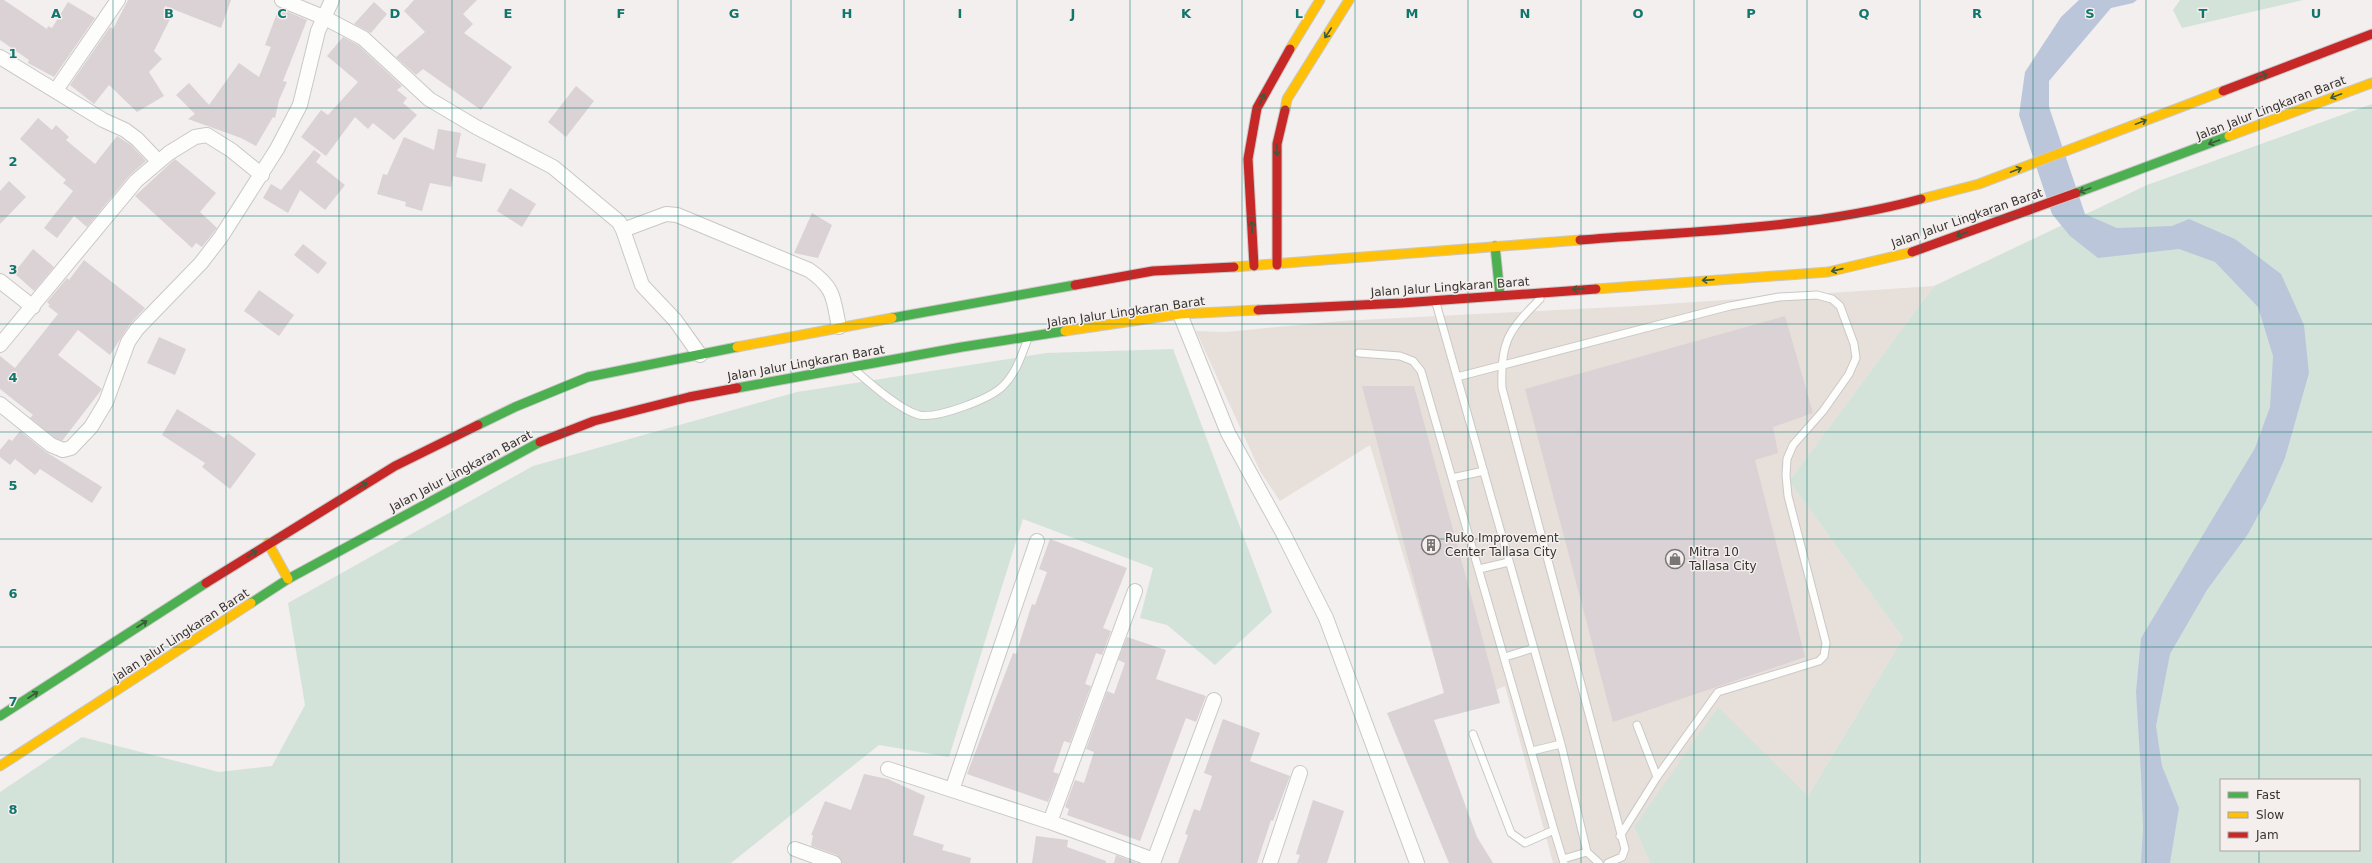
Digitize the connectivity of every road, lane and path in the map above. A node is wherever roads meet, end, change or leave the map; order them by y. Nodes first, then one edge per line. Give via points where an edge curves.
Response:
1 (118, 0) edge
2 (282, 0) edge
3 (332, 0) edge
4 (1320, 0) edge
5 (1349, 0) edge
6 (323, 17) junction
7 (2372, 34) edge
8 (0, 57) edge
9 (2372, 82) edge
10 (56, 90) junction
11 (158, 161) junction
12 (262, 174) junction
13 (624, 230) junction
14 (1495, 246) junction
15 (1277, 265) junction
16 (1254, 266) junction
17 (0, 281) edge
18 (1547, 292) junction
19 (1500, 295) junction
20 (1436, 300) junction
21 (33, 307) junction
22 (1180, 314) junction
23 (840, 327) junction
24 (1029, 337) junction
25 (0, 345) edge
26 (1359, 353) dead end
27 (700, 355) junction
28 (852, 367) junction
29 (1501, 367) junction
30 (1457, 377) junction
31 (0, 404) edge
32 (1484, 471) junction
33 (1452, 478) junction
34 (1037, 541) dead end
35 (268, 543) junction
36 (1509, 562) junction
37 (1479, 569) junction
38 (288, 579) junction
39 (1135, 591) dead end
40 (1534, 648) junction
41 (1504, 656) junction
42 (1214, 700) dead end
43 (0, 716) edge
44 (1636, 726) dead end
45 (1473, 734) dead end
46 (1561, 744) junction
47 (1532, 751) junction
48 (0, 766) edge
49 (888, 769) dead end
50 (1300, 773) dead end
51 (1657, 777) junction
52 (952, 790) junction
53 (1050, 822) junction
54 (1554, 830) junction
55 (1620, 836) junction
56 (796, 849) dead end
57 (1587, 852) junction
58 (1563, 861) edge
59 (1153, 862) edge
60 (834, 863) edge
61 (1270, 863) edge
62 (1417, 863) edge
63 (1599, 863) edge
64 (1608, 863) edge

1 - 10 street
2 - 6 street
3 - 6 street
16 -> 4 main road via 1248,159 1257,108 1280,64
5 -> 15 main road via 1287,99 1277,144
6 - 12 street via 300,106
6 - 13 street via 375,46 436,104 553,167 619,222
14 -> 7 main road via 1781,225 1888,208 1979,184
8 - 10 street
9 -> 18 main road, Jalan Jalur Lingkaran Barat via 1999,222 1911,252 1828,272
10 - 11 street via 103,120 125,130
11 - 12 street via 204,134 231,150
11 - 21 street via 136,180
12 - 31 street via 201,263 146,319 128,342 106,402 91,427 71,448 63,450 51,445
13 - 23 street via 666,214 677,215 809,270 824,280 831,290
13 - 27 street via 642,285 674,320
14 - 15 main road
14 - 19 main road
15 - 16 main road
16 - 23 main road via 1153,271
17 - 21 street
18 - 19 main road, Jalan Jalur Lingkaran Barat
18 - 29 lane via 1513,327 1503,347
19 - 20 main road, Jalan Jalur Lingkaran Barat
20 - 22 main road, Jalan Jalur Lingkaran Barat
20 - 30 lane
21 - 25 street
22 - 24 main road, Jalan Jalur Lingkaran Barat
22 - 62 street via 1228,433 1326,618
23 - 27 main road
24 - 28 main road, Jalan Jalur Lingkaran Barat
24 - 28 lane via 1015,372 1002,387 957,411 919,415 885,396
26 - 33 lane via 1400,356 1413,361 1421,372
35 -> 27 main road via 395,466 515,407 588,377
28 - 38 main road, Jalan Jalur Lingkaran Barat via 689,397 587,424 529,446
29 - 30 lane
29 - 51 lane via 1730,306 1817,295 1832,299 1840,306 1854,344 1856,358 1849,374 1823,411 1793,445 1787,459 1786,475 1788,496 1826,652 1819,661 1718,692
29 - 55 lane via 1502,388 1507,408
30 - 32 lane
32 - 33 lane
32 - 36 lane
33 - 37 lane
34 - 52 street
35 - 38 main road
43 -> 35 main road
36 - 37 lane
36 - 40 lane
37 - 41 lane
38 - 48 main road, Jalan Jalur Lingkaran Barat
39 - 53 street
40 - 41 lane
40 - 46 lane
41 - 47 lane
42 - 59 street
44 - 51 lane
45 - 54 lane via 1511,833 1525,844
46 - 47 lane
46 - 57 lane
47 - 54 lane
49 - 52 street
50 - 61 street
51 - 55 lane
52 - 53 street
53 - 59 street
54 - 58 lane
55 - 64 lane via 1625,849 1622,857
56 - 60 street
57 - 58 lane
57 - 63 lane

